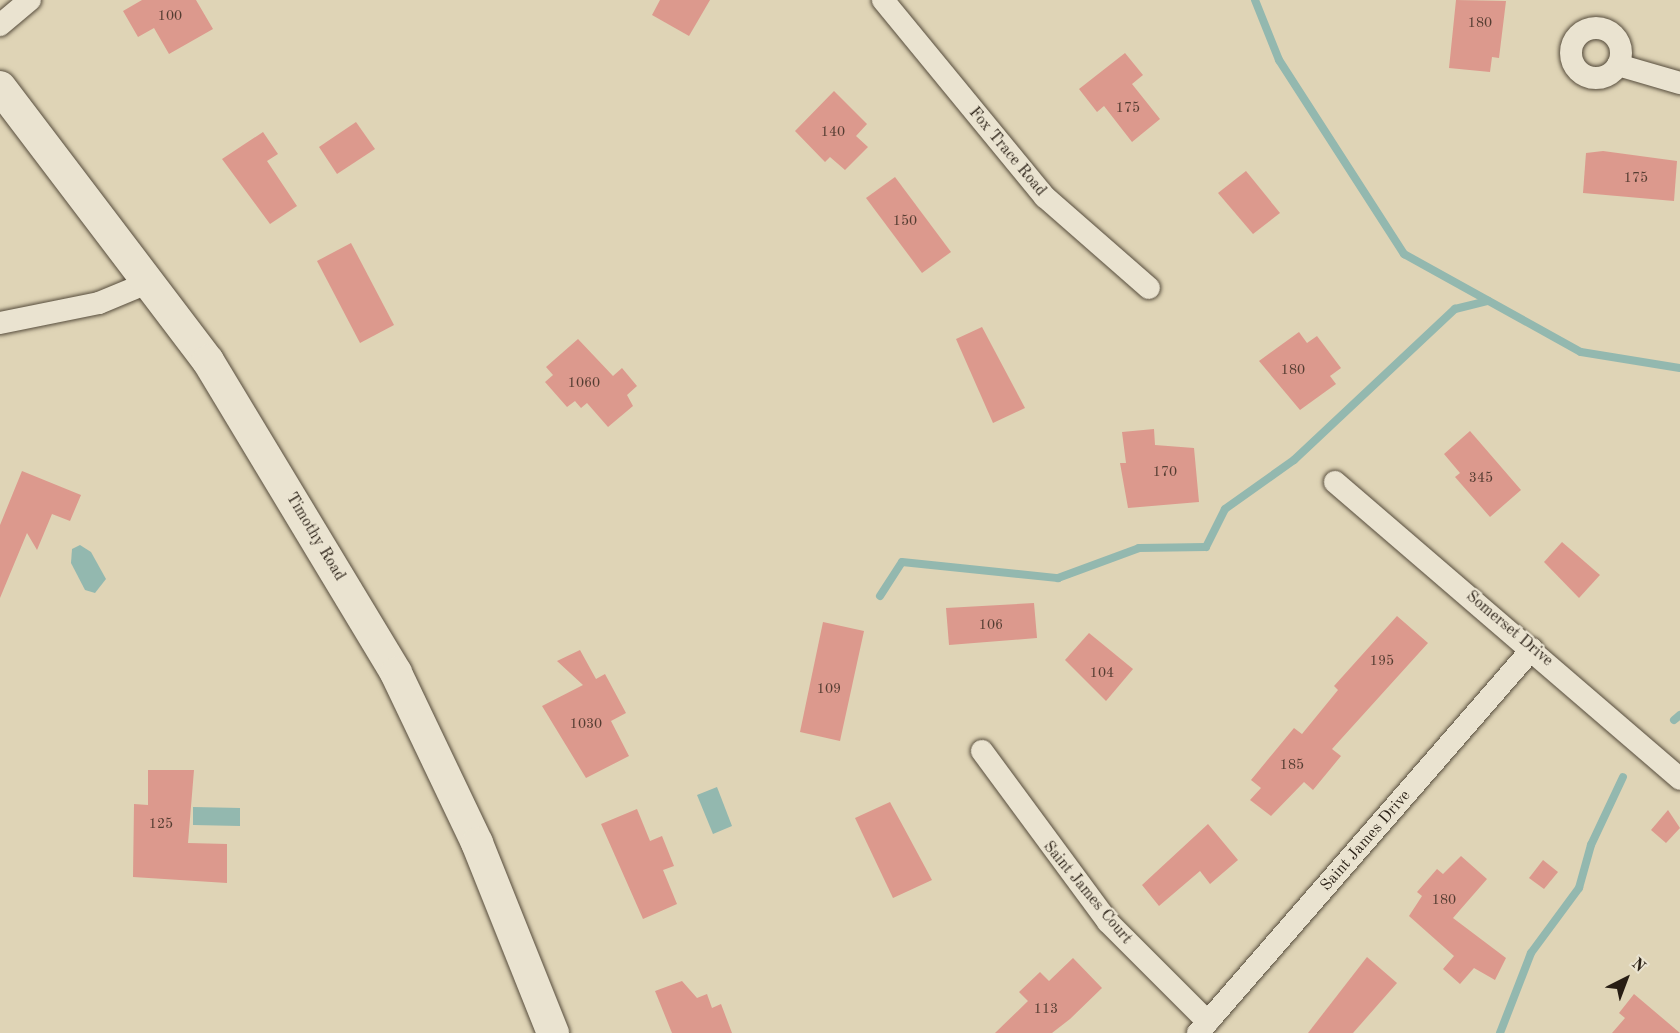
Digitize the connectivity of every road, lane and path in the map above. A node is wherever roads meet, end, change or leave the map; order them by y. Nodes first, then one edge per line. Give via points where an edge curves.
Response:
1 (30, 0) edge
2 (883, 0) edge
3 (0, 25) edge
4 (1618, 65) dead end
5 (1680, 83) edge
6 (0, 87) edge
7 (152, 281) junction
8 (1149, 288) dead end
9 (0, 323) edge
10 (1335, 482) dead end
11 (1533, 649) junction
12 (982, 751) dead end
13 (1680, 779) edge
14 (1203, 1028) edge
15 (553, 1033) edge

1 - 3 street
2 - 8 street, Fox Trace Road via 1045,197
4 - 5 street
6 - 7 main road, Timothy Road
7 - 9 street via 99,303
7 - 15 main road, Timothy Road via 258,441 396,673 477,843
10 - 11 street, Somerset Drive
11 - 13 street, Somerset Drive
11 - 14 street, Saint James Drive
12 - 14 street, Saint James Court via 1031,824 1108,922

